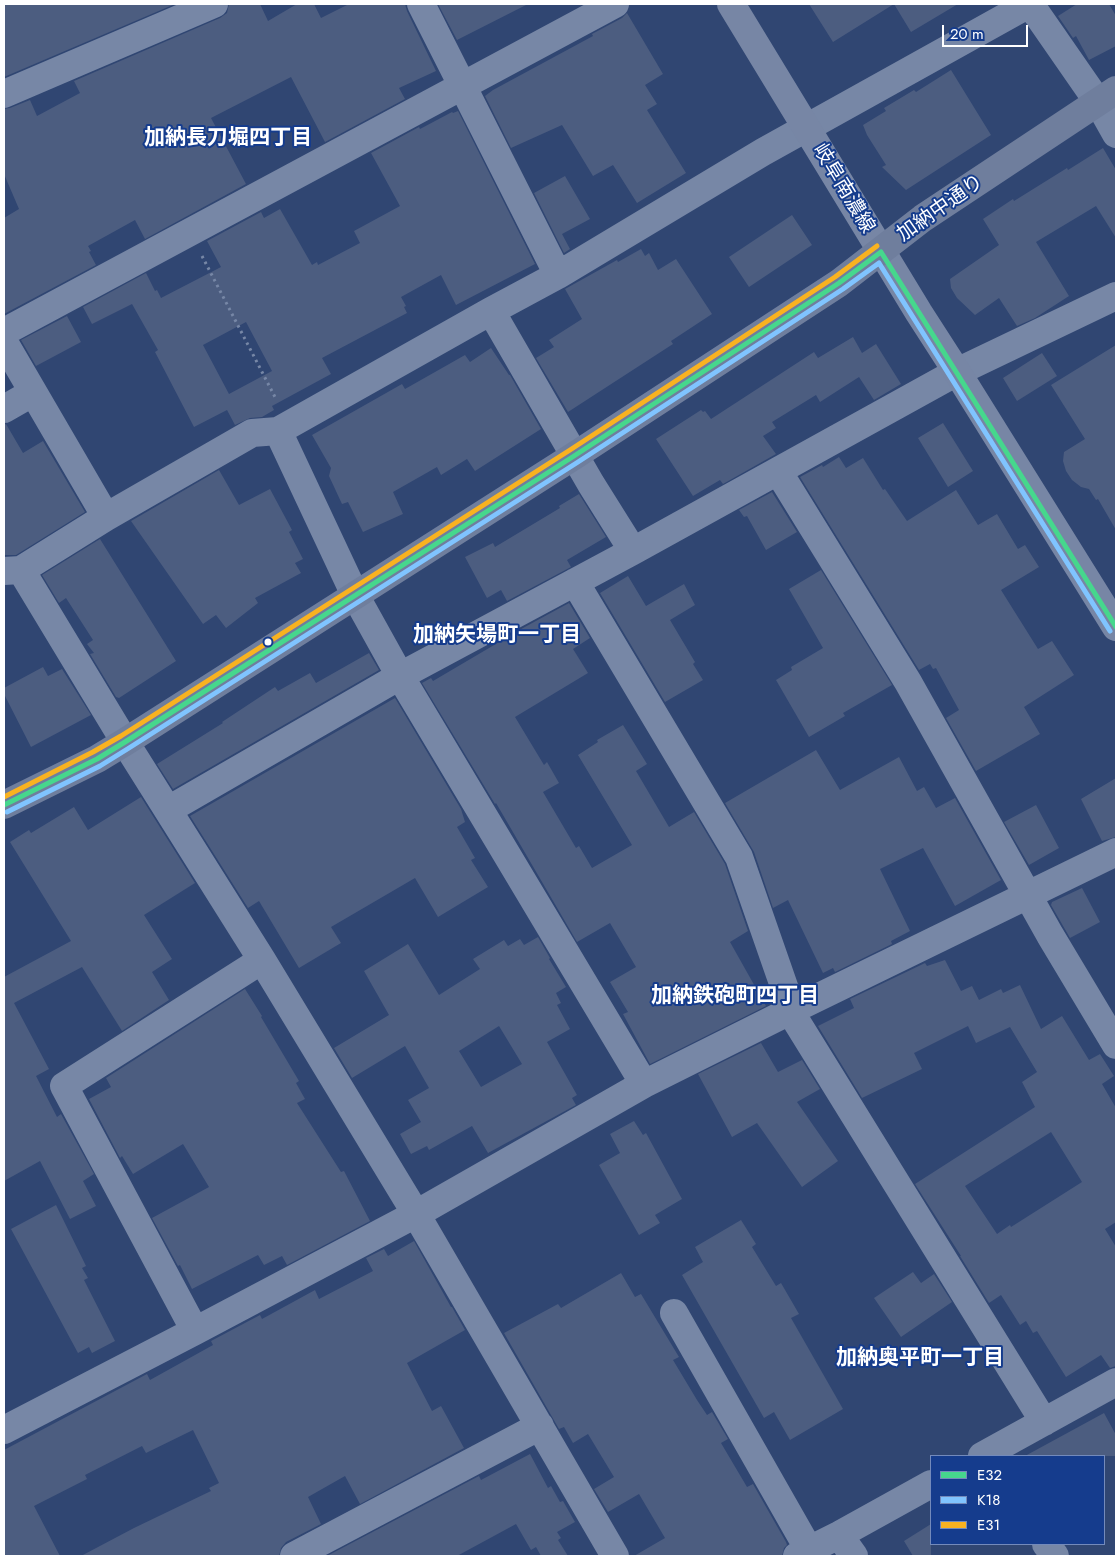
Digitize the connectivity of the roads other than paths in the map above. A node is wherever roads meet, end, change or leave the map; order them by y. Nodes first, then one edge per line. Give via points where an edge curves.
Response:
1 (214, 4) edge
2 (421, 4) edge
3 (615, 4) edge
4 (731, 4) edge
5 (1029, 4) edge
6 (463, 85) junction
7 (4, 94) edge
8 (1107, 96) edge
9 (806, 128) junction
10 (1116, 134) edge
11 (881, 252) junction
12 (558, 275) junction
13 (1116, 296) edge
14 (491, 311) junction
15 (4, 332) edge
16 (4, 342) edge
17 (957, 372) junction
18 (32, 393) junction
19 (4, 409) edge
20 (284, 427) junction
21 (574, 456) junction
22 (778, 471) junction
23 (106, 517) junction
24 (632, 551) junction
25 (12, 570) edge
26 (575, 582) junction
27 (355, 595) junction
28 (1116, 626) edge
29 (400, 676) junction
30 (125, 742) junction
31 (4, 805) edge
32 (168, 810) junction
33 (1116, 852) edge
34 (1028, 894) junction
35 (262, 960) junction
36 (790, 1011) junction
37 (1116, 1045) edge
38 (644, 1084) junction
39 (416, 1214) junction
40 (674, 1313) dead end
41 (195, 1331) junction
42 (1116, 1382) edge
43 (1044, 1422) junction
44 (540, 1426) junction
45 (4, 1430) edge
46 (993, 1454) edge
47 (930, 1485) edge
48 (1047, 1545) edge
49 (846, 1546) edge
50 (803, 1553) edge
51 (294, 1556) edge
52 (615, 1556) edge
53 (1055, 1556) edge

1 - 7 street
2 - 6 street
3 - 6 street
4 - 9 main road, 岐阜南濃線
5 - 8 street
5 - 9 street
6 - 12 street
6 - 15 street
8 - 10 street
8 - 11 highway, 加納中通り via 923,218
9 - 11 main road, 岐阜南濃線
9 - 12 street
11 - 17 main road, 岐阜南濃線
11 - 21 highway, 加納中通り via 839,283
12 - 14 street
13 - 17 street
14 - 20 street
14 - 21 street
16 - 18 street
17 - 22 street
17 - 28 main road, 岐阜南濃線
18 - 19 street
18 - 23 street
20 - 23 street via 252,433
20 - 27 street
21 - 24 street
21 - 27 highway, 加納中通り
22 - 24 street
22 - 34 street via 908,682
23 - 25 street
24 - 26 street
25 - 30 street
26 - 29 street
26 - 36 street via 739,857
27 - 29 street
27 - 30 highway, 加納中通り
29 - 32 street
29 - 38 street
30 - 31 highway, 加納中通り
30 - 32 street
32 - 35 street
33 - 34 street
34 - 36 street
34 - 37 street
35 - 39 street
35 - 41 street via 64,1086
36 - 38 street
36 - 43 street
38 - 39 street
39 - 41 street
39 - 44 street
40 - 50 street
41 - 45 street
42 - 43 street
43 - 46 street
44 - 51 street
44 - 52 street
47 - 49 street
48 - 53 street
49 - 50 street

